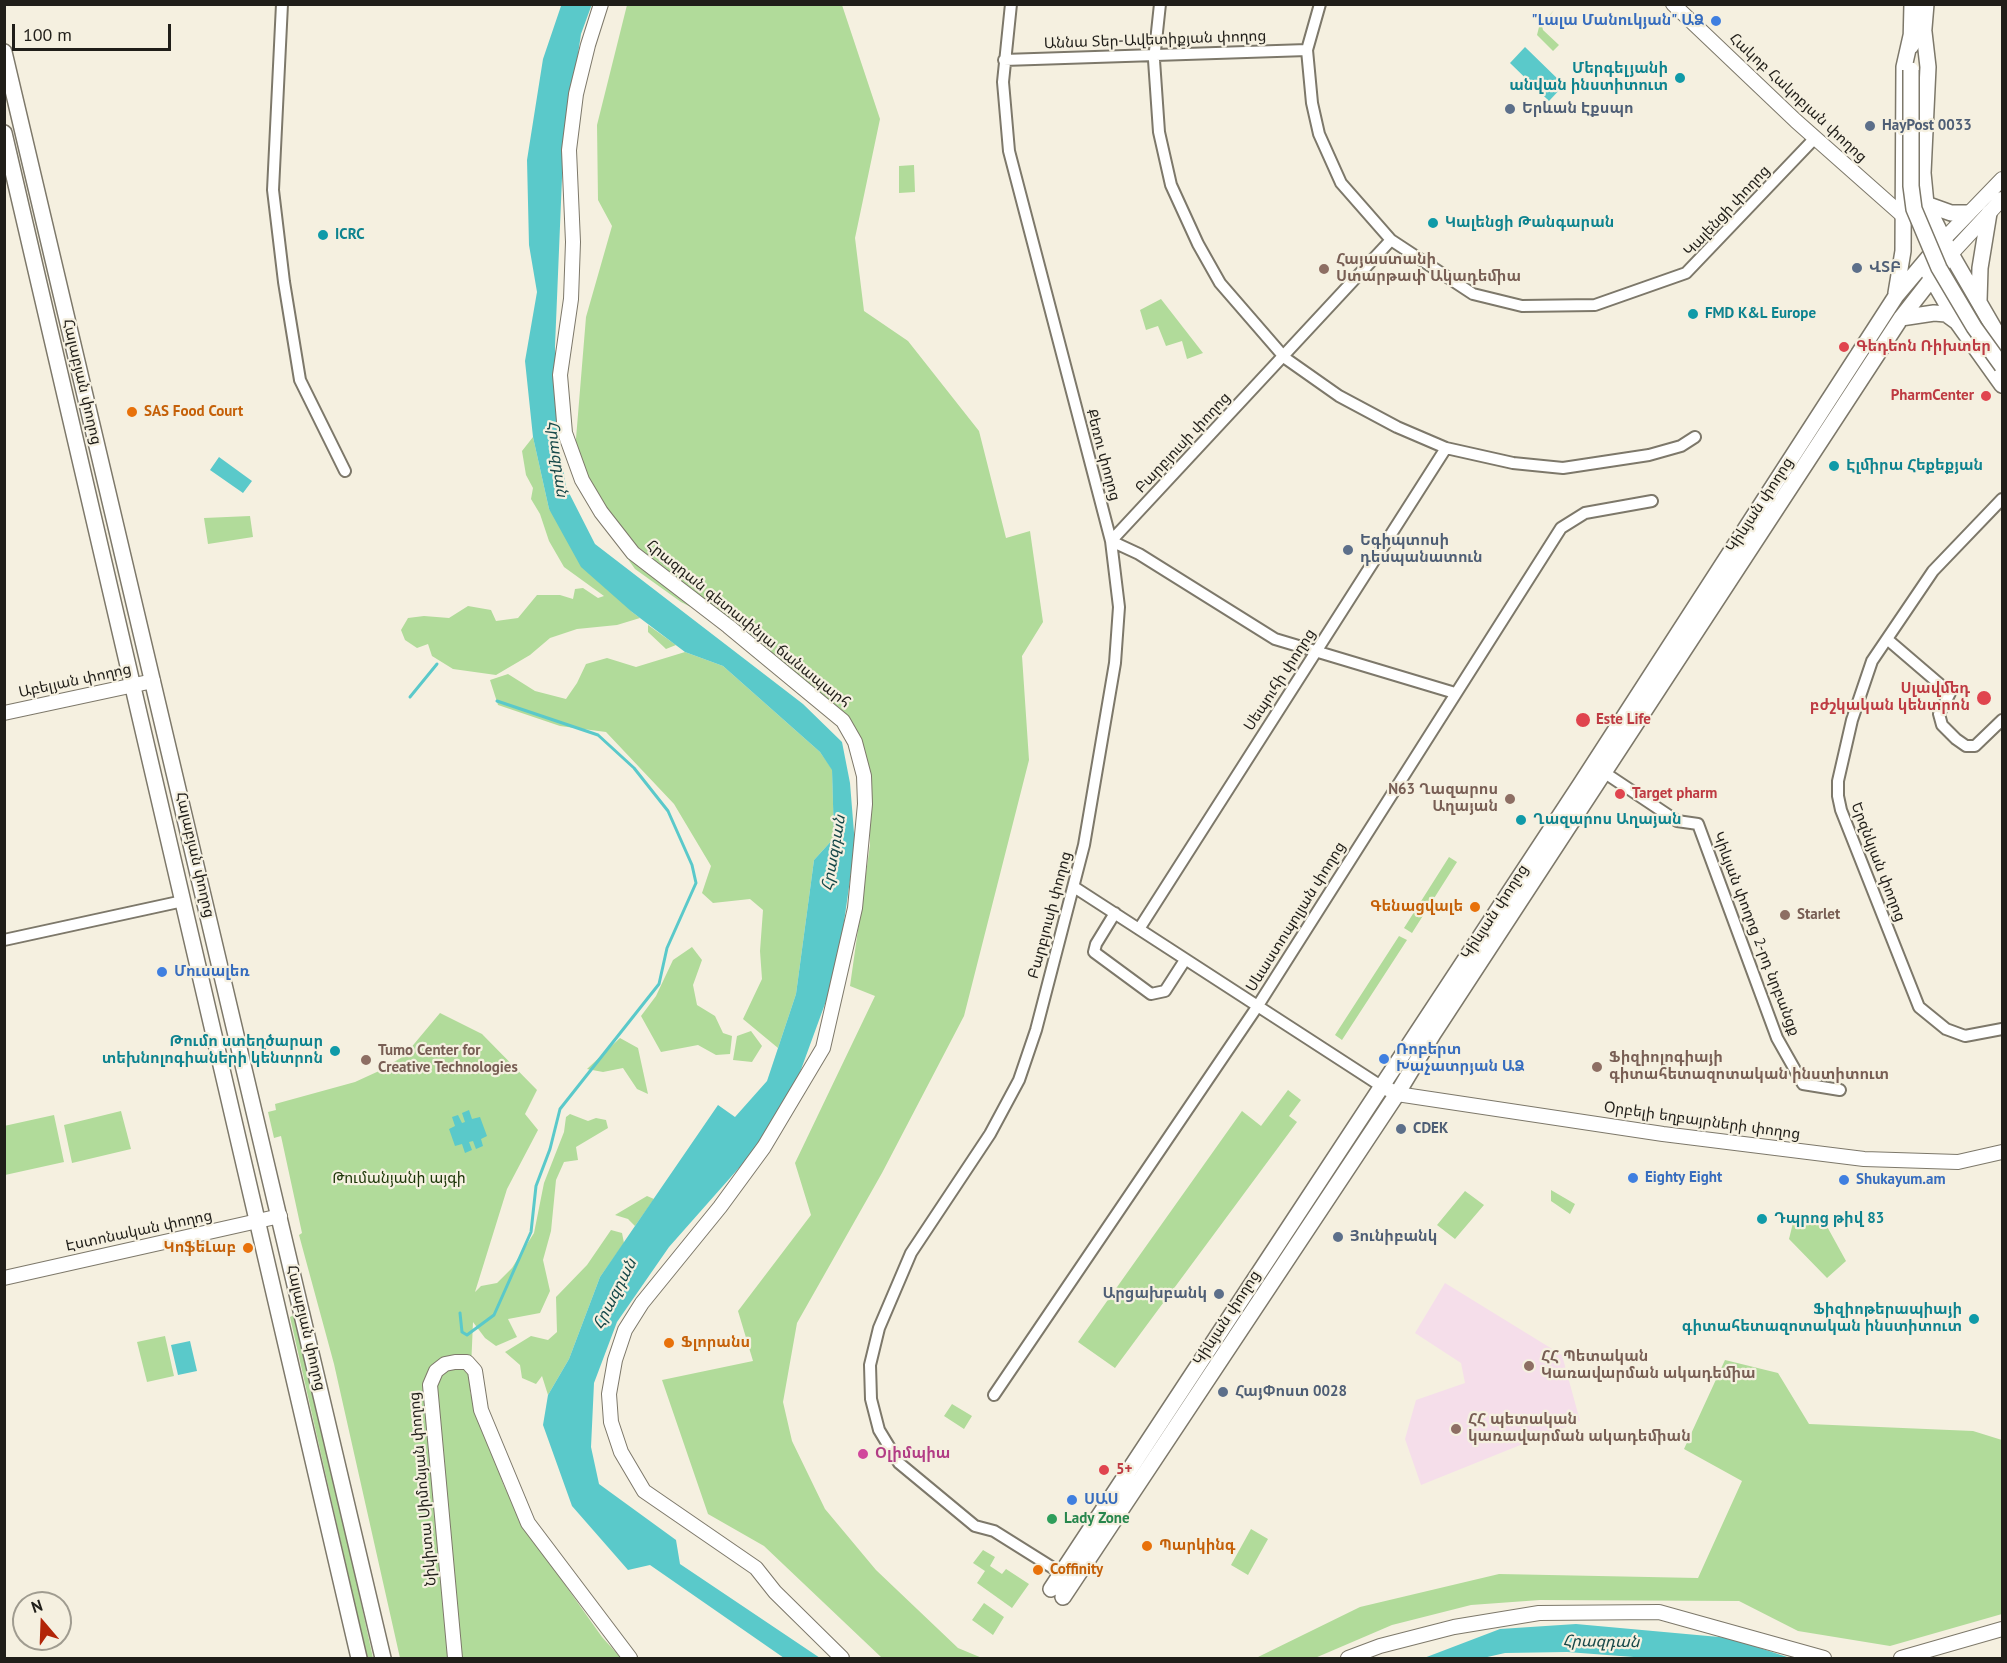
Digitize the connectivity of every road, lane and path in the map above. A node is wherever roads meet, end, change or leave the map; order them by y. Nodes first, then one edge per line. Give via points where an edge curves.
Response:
1 (282, 4) edge
2 (601, 4) edge
3 (1011, 4) edge
4 (1160, 4) edge
5 (1320, 4) edge
6 (1673, 4) edge
7 (1912, 4) edge
8 (1926, 4) edge
9 (1917, 34) junction
10 (1307, 50) junction
11 (4, 52) edge
12 (1153, 54) junction
13 (1004, 60) junction
14 (4, 133) edge
15 (1815, 138) junction
16 (2002, 179) edge
17 (2002, 199) edge
18 (1926, 204) junction
19 (1968, 213) junction
20 (1989, 213) junction
21 (1901, 214) junction
22 (1944, 239) junction
23 (1391, 240) junction
24 (1923, 261) junction
25 (1942, 266) junction
26 (56, 272) junction
27 (37, 277) junction
28 (1896, 296) junction
29 (1980, 304) junction
30 (1900, 318) junction
31 (1957, 322) junction
32 (2002, 342) edge
33 (2002, 357) edge
34 (1285, 358) junction
35 (2002, 366) edge
36 (2002, 385) edge
37 (1695, 437) dead end
38 (1446, 448) junction
39 (345, 471) dead end
40 (2002, 499) edge
41 (1652, 501) dead end
42 (1762, 516) junction
43 (119, 541) junction
44 (1111, 541) junction
45 (98, 545) junction
46 (1887, 639) junction
47 (1316, 652) junction
48 (153, 681) junction
49 (132, 685) junction
50 (1455, 693) junction
51 (4, 713) edge
52 (2002, 720) edge
53 (1605, 773) junction
54 (1542, 856) junction
55 (1074, 887) junction
56 (183, 901) junction
57 (1115, 914) junction
58 (1139, 929) junction
59 (4, 940) edge
60 (1185, 960) junction
61 (1257, 1007) junction
62 (2002, 1029) edge
63 (1381, 1086) junction
64 (1840, 1090) dead end
65 (1398, 1094) junction
66 (2002, 1152) edge
67 (280, 1216) junction
68 (256, 1223) junction
69 (4, 1278) edge
70 (1224, 1323) junction
71 (1240, 1329) junction
72 (994, 1395) dead end
73 (1093, 1521) junction
74 (1107, 1532) junction
75 (1061, 1573) junction
76 (2002, 1629) edge
77 (359, 1659) edge
78 (383, 1659) edge
79 (455, 1659) edge
80 (630, 1659) edge
81 (842, 1659) edge
82 (1348, 1659) edge
83 (1824, 1659) edge
84 (1901, 1659) edge

1 - 39 street via 273,190 284,282 300,380
2 - 81 street, Հրազդան գետափնյա ճանապարհ via 576,94 568,150 573,254 560,375 565,433 582,480 633,553 843,721 855,742 864,776 865,804 855,908 823,1048 764,1147 625,1330 609,1394 611,1422 621,1452 644,1491 756,1568
3 - 13 street, Քեռու փողոց
4 - 12 street
5 - 10 street, Կալենցի փողոց
6 - 15 street, Հակոբ Հակոբյան փողոց
7 - 9 main road
8 - 9 main road
9 - 18 main road via 1928,67 1923,173
9 - 21 main road via 1904,67
9 - 25 main road, bridge via 1912,197 1923,233
10 - 12 street, Աննա Տեր-Ավետիքյան փողոց
10 - 23 street, Կալենցի փողոց via 1319,134 1341,183
11 - 26 main road, Հալաբյան փողոց
12 - 13 street, Աննա Տեր-Ավետիքյան փողոց
12 - 34 street via 1159,132 1171,185 1220,283
13 - 44 street, Քեռու փողոց via 1009,151
14 - 27 main road, Հալաբյան փողոց
15 - 21 street, Հակոբ Հակոբյան փողոց
15 - 23 street, Կալենցի փողոց via 1694,268 1595,305 1522,306 1473,294
16 - 19 street
17 - 20 street
18 - 19 main road via 1951,213
18 - 21 main road via 1913,215
18 - 22 main road
19 - 22 street
20 - 25 street
20 - 29 main road via 1980,268
21 - 28 main road via 1903,251
22 - 24 main road, Կիևյան փողոց
22 - 25 main road
23 - 34 street, Բարբյուսի փողոց
24 - 25 main road
24 - 28 main road, Կիևյան փողոց
25 - 29 main road
25 - 30 main road, Կիևյան փողոց
25 - 31 main road
25 - 33 main road
25 - 35 main road, bridge via 1974,327
26 - 27 main road via 46,267
26 - 43 main road, Հալաբյան փողոց
27 - 45 main road, Հալաբյան փողոց
28 - 42 main road, Կիևյան փողոց
29 - 31 main road via 1970,303 1960,309
29 - 32 main road
30 - 31 main road via 1934,313 1946,314
30 - 42 main road, Կիևյան փողոց
31 - 36 main road
34 - 38 street via 1339,396
34 - 44 street, Բարբյուսի փողոց
37 - 38 street via 1681,446 1649,455 1563,468
38 - 47 street, Սեպուհի փողոց
40 - 46 street, Երզնկյան փողոց via 1933,571
41 - 50 street, Սևաստոպոլյան փողոց via 1585,513 1561,528
42 - 53 main road, Կիևյան փողոց
42 - 54 main road, Կիևյան փողոց
43 - 45 main road via 110,550
43 - 48 main road, Հալաբյան փողոց
44 - 47 street via 1139,554 1275,639
44 - 55 street, Բարբյուսի փողոց via 1119,607 1115,663
45 - 49 main road, Հալաբյան փողոց
46 - 52 street via 1950,693 1939,714 1942,725 1956,739 1966,746 1975,746
46 - 62 street, Երզնկյան փողոց via 1872,661 1852,720 1838,781 1841,810 1919,1007 1946,1029 1965,1036
47 - 50 street
47 - 58 street, Սեպուհի փողոց
48 - 49 street, Աբելյան փողոց
48 - 67 main road, Հալաբյան փողոց
49 - 51 street, Աբելյան փողոց
49 - 56 main road, Հալաբյան փողոց
50 - 61 street, Սևաստոպոլյան փողոց
53 - 54 main road, Կիևյան փողոց
53 - 64 street, Կիևյան փողոց 2-րդ նրբանցք via 1677,821 1698,824 1777,1038 1803,1084
54 - 63 main road, Կիևյան փողոց
54 - 65 main road, Կիևյան փողոց
55 - 57 street
55 - 75 street, Բարբյուսի փողոց via 1019,1080 990,1134 911,1252 879,1328 870,1365 871,1399 879,1430 899,1463 975,1526 994,1531
56 - 59 street
56 - 68 main road, Հալաբյան փողոց
57 - 58 street
57 - 60 street via 1094,952 1151,994 1165,991
58 - 60 street
60 - 61 street
61 - 63 street
61 - 72 street, Սևաստոպոլյան փողոց
63 - 65 street, Օրբելի եղբայրների փողոց
63 - 70 main road, Կիևյան փողոց
65 - 66 street, Օրբելի եղբայրների փողոց via 1864,1159 1958,1162
65 - 71 main road, Կիևյան փողոց
67 - 68 street, Էստոնական փողոց
67 - 78 main road, Հալաբյան փողոց
68 - 69 street, Էստոնական փողոց
68 - 77 main road, Հալաբյան փողոց
70 - 71 main road via 1232,1321
70 - 73 main road, Կիևյան փողոց
71 - 74 main road, Կիևյան փողոց
73 - 74 main road via 1098,1532
73 - 75 main road, Կիևյան փողոց
74 - 75 main road, Կիևյան փողոց via 1057,1593
76 - 84 street
79 - 80 street, Նիկիտա Սիմոնյան փողոց via 430,1384 445,1364 467,1362 475,1371 482,1410 528,1523
82 - 83 street via 1380,1646 1454,1627 1539,1613 1659,1612

